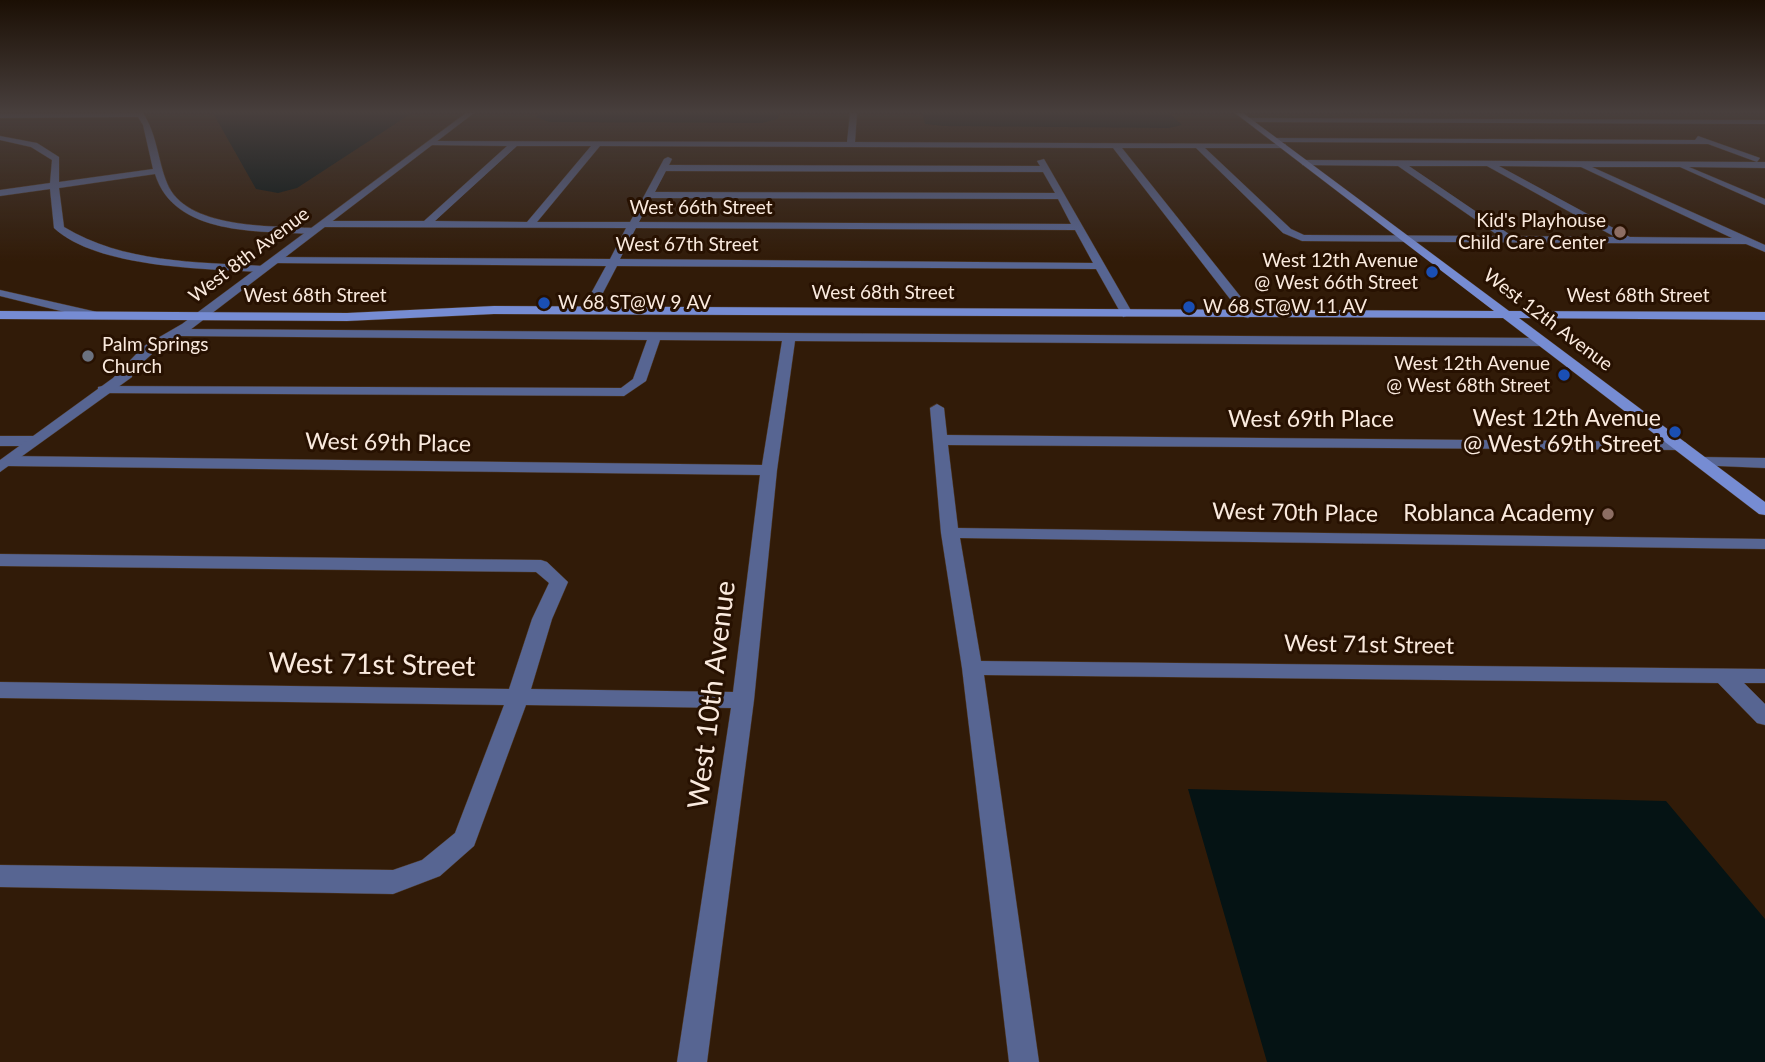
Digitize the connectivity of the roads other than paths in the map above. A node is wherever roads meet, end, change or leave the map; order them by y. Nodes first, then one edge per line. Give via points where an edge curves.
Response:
1 (55, 163) edge
2 (158, 163) edge
3 (404, 163) edge
4 (494, 163) edge
5 (581, 163) edge
6 (666, 163) edge
7 (1043, 163) edge
8 (1129, 163) edge
9 (1215, 163) edge
10 (1305, 163) joint
11 (1399, 163) junction
12 (1487, 164) junction
13 (1578, 164) junction
14 (1675, 164) junction
15 (1765, 164) edge
16 (663, 168) junction
17 (1046, 169) junction
18 (160, 171) junction
19 (54, 185) junction
20 (0, 193) edge
21 (648, 195) junction
22 (1061, 196) junction
23 (1765, 202) edge
24 (428, 223) junction
25 (530, 224) junction
26 (632, 225) junction
27 (318, 227) junction
28 (1078, 227) junction
29 (1407, 239) junction
30 (1511, 240) junction
31 (1629, 240) junction
32 (1748, 241) junction
33 (1765, 249) edge
34 (274, 260) junction
35 (614, 262) junction
36 (1100, 266) junction
37 (263, 269) junction
38 (5, 295) edge
39 (0, 306) edge
40 (588, 310) junction
41 (1127, 314) junction
42 (1248, 314) junction
43 (0, 315) edge
44 (93, 315) junction
45 (1508, 315) junction
46 (200, 316) junction
47 (1765, 316) edge
48 (185, 330) junction
49 (789, 335) junction
50 (655, 336) junction
51 (1543, 342) junction
52 (103, 390) junction
53 (937, 408) dead end
54 (941, 440) junction
55 (0, 441) edge
56 (34, 441) junction
57 (1680, 445) junction
58 (1702, 462) junction
59 (1765, 463) edge
60 (4, 464) edge
61 (769, 470) junction
62 (1765, 510) edge
63 (950, 533) junction
64 (1765, 544) edge
65 (0, 560) edge
66 (972, 668) junction
67 (1723, 675) junction
68 (1765, 676) edge
69 (0, 690) edge
70 (518, 696) junction
71 (743, 700) junction
72 (1765, 717) edge
73 (0, 876) edge
74 (692, 1062) edge
75 (1024, 1062) edge

1 - 19 street
2 - 18 street, West 66th Street
3 - 27 street, West 8th Avenue
4 - 24 street
5 - 25 street
6 - 16 street
7 - 17 street
8 - 42 street
9 - 29 street via 1287,231 1311,239
10 - 11 street
10 - 29 main road, West 12th Avenue
11 - 12 street
11 - 30 street
12 - 13 street
12 - 31 street
13 - 14 street
13 - 32 street
14 - 15 street
14 - 23 street
16 - 17 street
16 - 21 street
17 - 22 street
18 - 19 street
18 - 27 street, West 66th Street via 170,198 191,213 232,224
19 - 20 street
19 - 37 street via 59,228 74,240 186,265
21 - 22 street
21 - 26 street
22 - 28 street
24 - 25 street, West 66th Street
24 - 27 street, West 66th Street
25 - 26 street, West 66th Street
26 - 28 street, West 66th Street
26 - 35 street
27 - 34 street, West 8th Avenue
28 - 36 street
29 - 30 street
29 - 45 main road, West 12th Avenue
30 - 31 street
31 - 32 street
32 - 33 street
34 - 35 street, West 67th Street
34 - 37 street, West 8th Avenue
35 - 36 street, West 67th Street
35 - 40 street
36 - 41 street
37 - 46 street, West 8th Avenue
38 - 39 street
38 - 44 street
40 - 41 main road, West 68th Street
40 - 46 main road, West 68th Street
41 - 42 main road, West 68th Street
42 - 45 main road, West 68th Street
43 - 44 main road, West 68th Street
44 - 46 main road, West 68th Street
45 - 47 main road, West 68th Street
45 - 51 main road, West 12th Avenue
46 - 48 street, West 8th Avenue
48 - 50 street, West 68th Street
48 - 52 street, West 8th Avenue
49 - 50 street, West 68th Street
49 - 51 street, West 68th Street
49 - 61 street, West 10th Avenue
50 - 52 street via 639,382 624,393
51 - 57 main road, West 12th Avenue
52 - 56 street, West 8th Avenue
53 - 54 street
54 - 57 street, West 69th Place
54 - 63 street
55 - 56 street
56 - 60 street, West 8th Avenue
57 - 58 main road, West 12th Avenue
58 - 59 street
58 - 62 main road, West 12th Avenue
60 - 61 street, West 69th Place
61 - 71 street, West 10th Avenue
63 - 64 street, West 70th Place
63 - 66 street
65 - 70 street via 541,566 559,582
66 - 67 street, West 71st Street
66 - 75 street
67 - 68 street, West 71st Street
67 - 72 street
69 - 70 street, West 71st Street
70 - 71 street, West 71st Street
70 - 73 street via 465,839 430,868 393,882
71 - 74 street, West 10th Avenue

